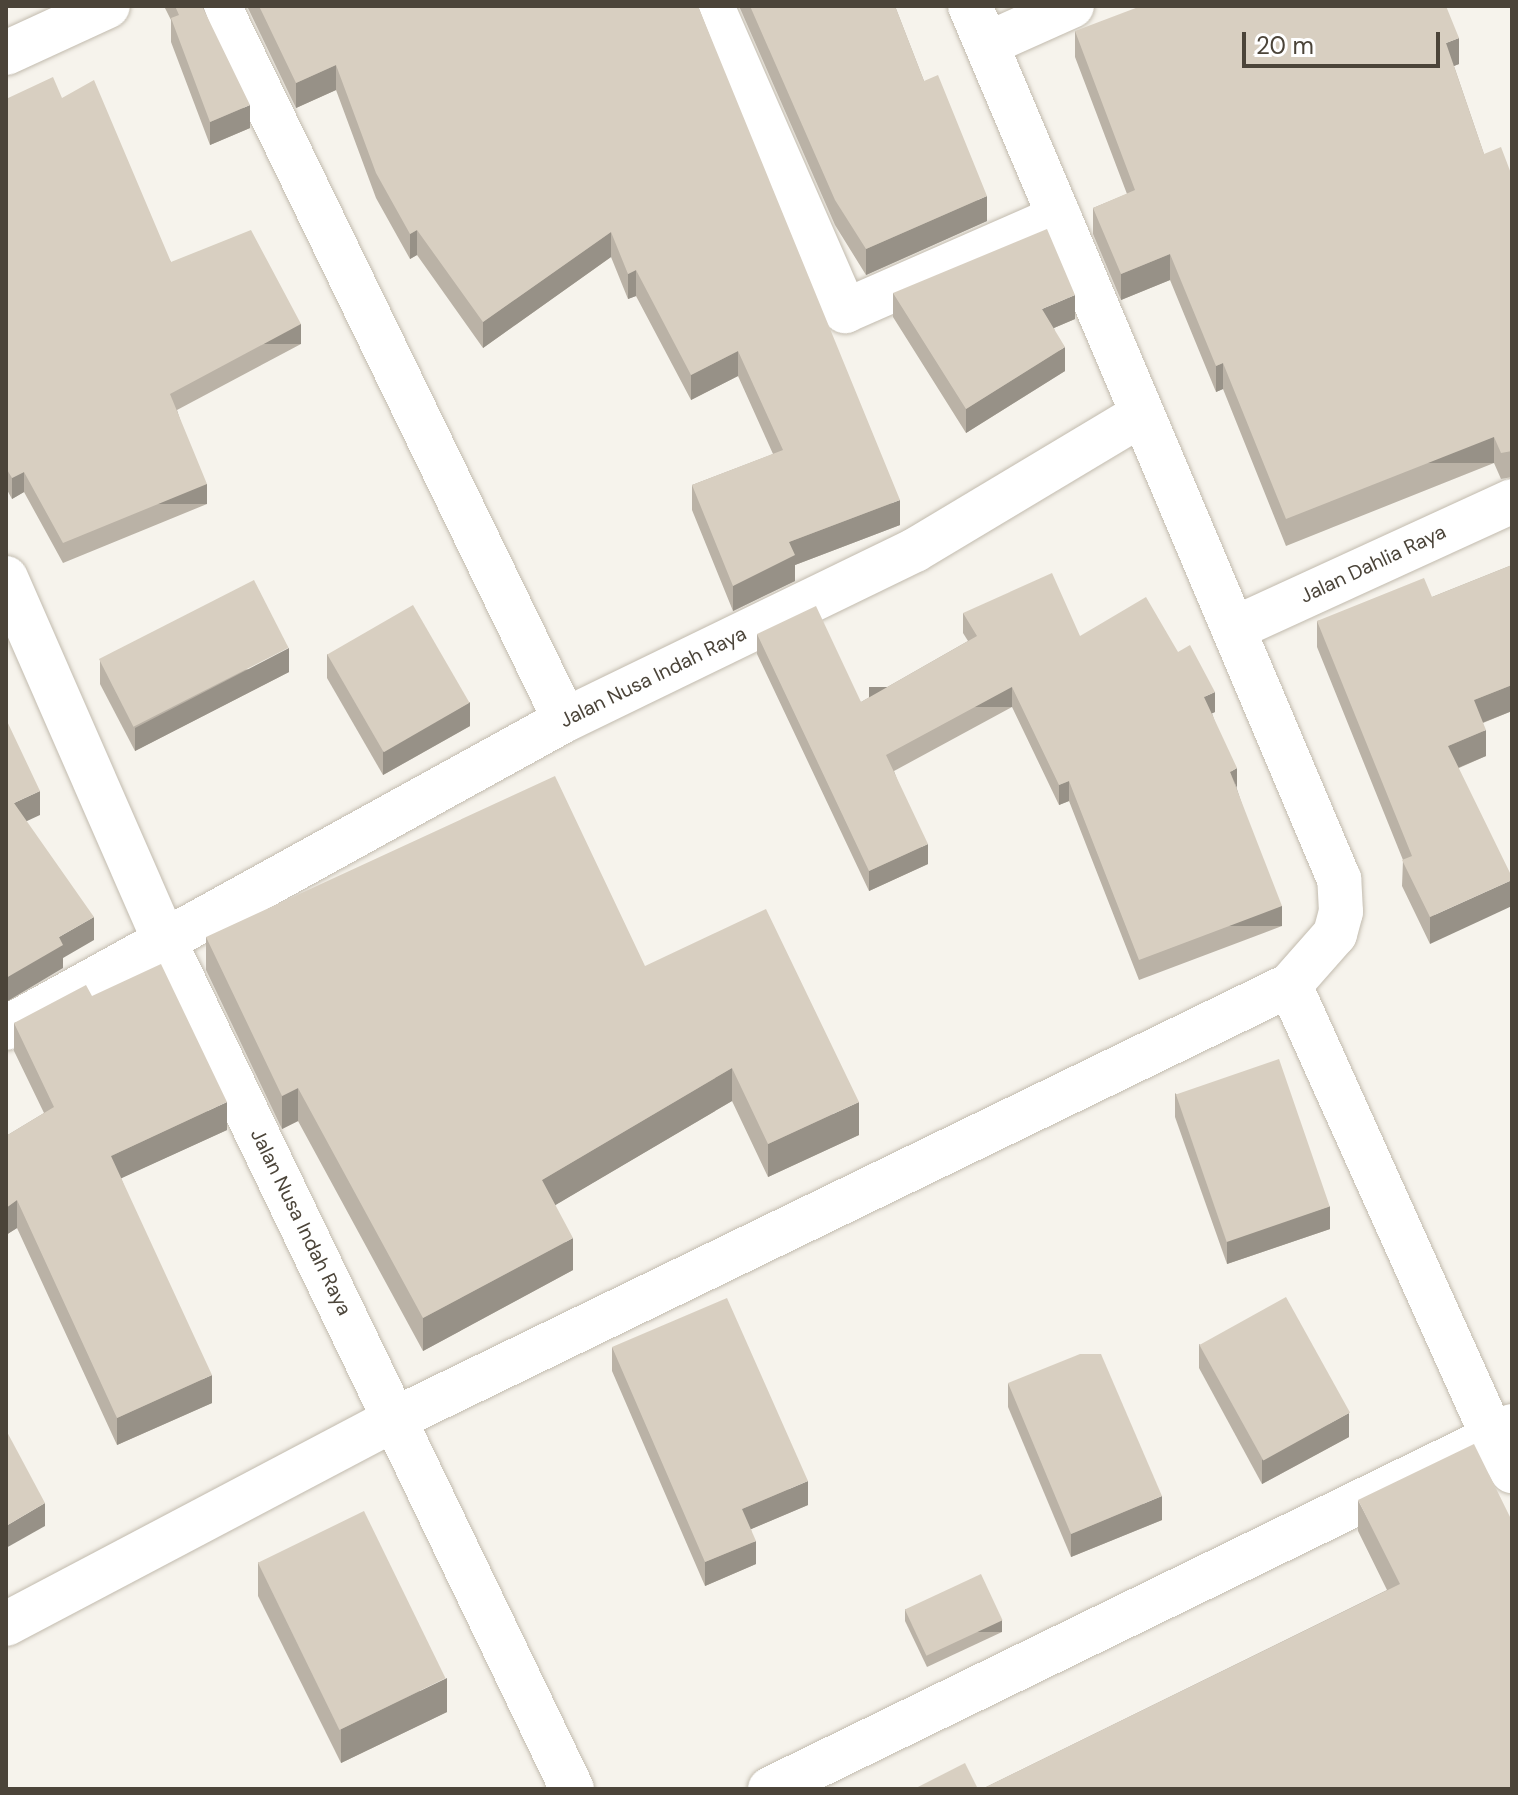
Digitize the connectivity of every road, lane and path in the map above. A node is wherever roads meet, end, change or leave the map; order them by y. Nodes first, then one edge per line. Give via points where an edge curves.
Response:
1 (108, 6) edge
2 (219, 6) edge
3 (712, 6) edge
4 (1072, 6) edge
5 (979, 25) edge
6 (6, 53) edge
7 (1059, 217) junction
8 (1141, 415) junction
9 (1512, 501) edge
10 (6, 578) edge
11 (1235, 628) junction
12 (565, 720) junction
13 (164, 940) junction
14 (1290, 985) junction
15 (6, 1028) edge
16 (395, 1419) junction
17 (1506, 1445) edge
18 (6, 1624) edge
19 (791, 1784) edge
20 (572, 1789) edge

1 - 6 street
2 - 12 street
3 - 7 street via 845,311
4 - 5 street
5 - 7 street
7 - 8 street
8 - 11 street
8 - 12 street, Jalan Nusa Indah Raya via 915,550
9 - 11 street, Jalan Dahlia Raya
10 - 13 street, Jalan Nusa Indah Raya
11 - 14 street via 1339,879 1341,912 1335,934
12 - 13 street, Jalan Nusa Indah Raya
13 - 15 street, Jalan Nusa Indah Raya
13 - 16 street, Jalan Nusa Indah Raya
14 - 16 street
14 - 17 street
16 - 18 street
16 - 20 street, Jalan Nusa Indah Raya
17 - 19 street

